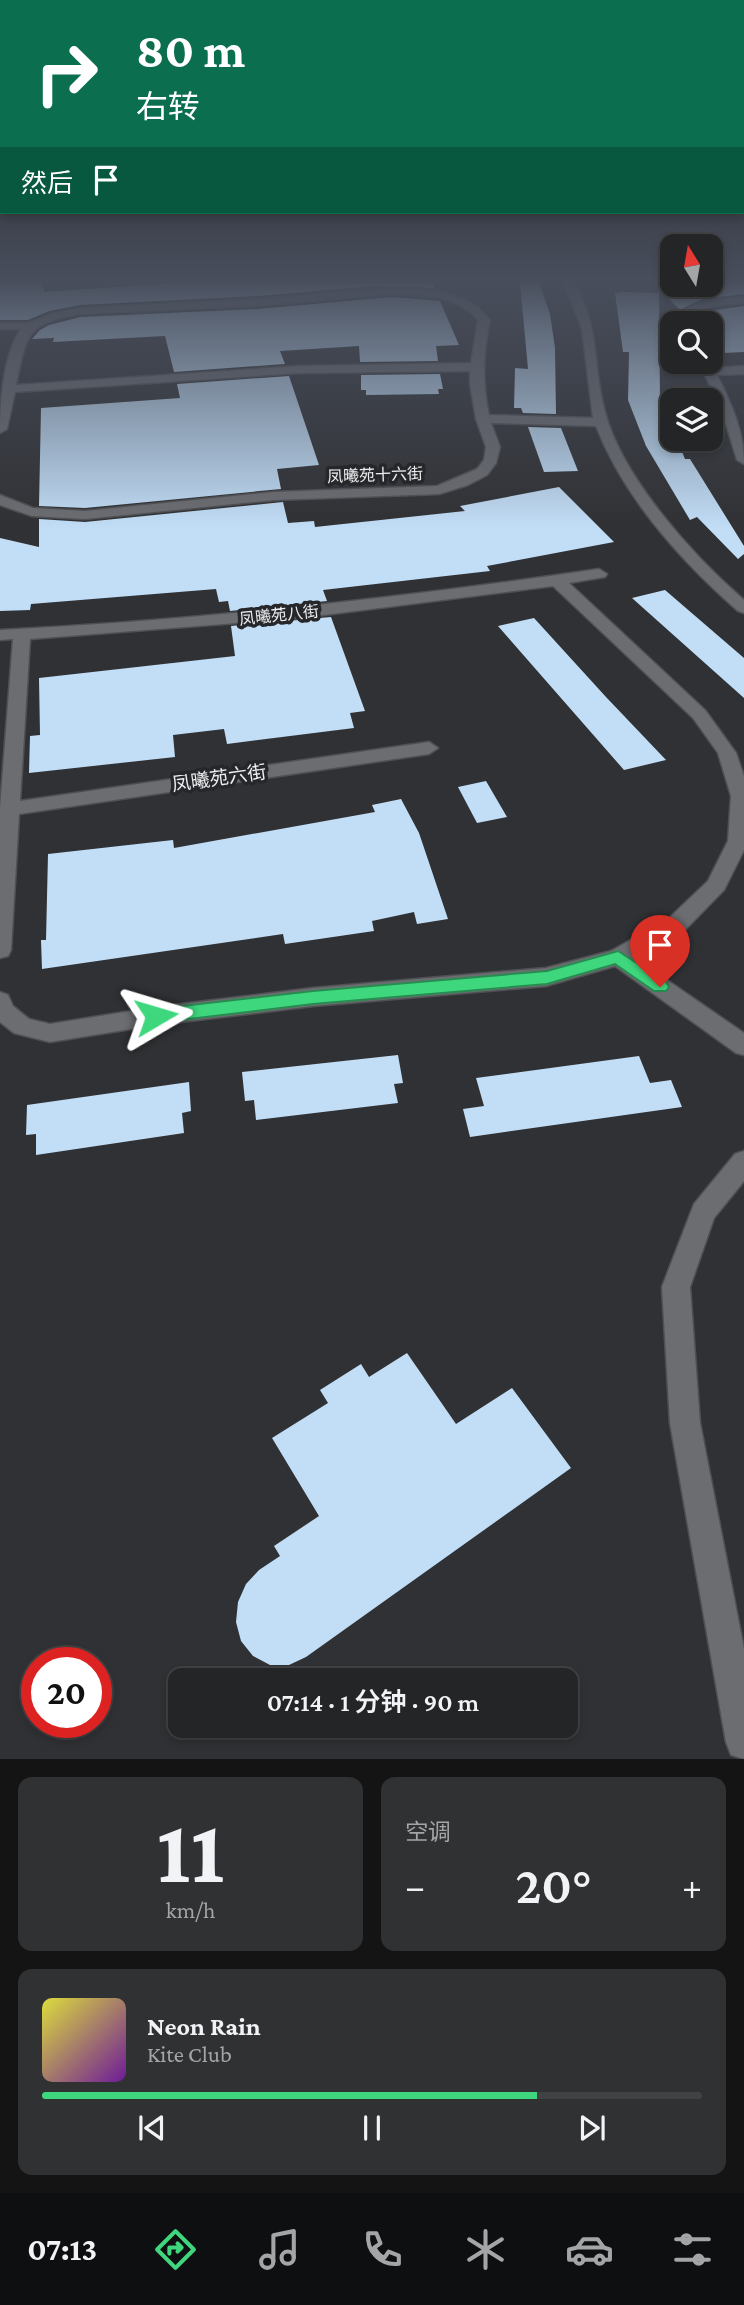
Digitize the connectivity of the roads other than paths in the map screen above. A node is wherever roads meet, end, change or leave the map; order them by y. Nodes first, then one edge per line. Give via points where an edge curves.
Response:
1 (14, 365) edge
2 (593, 365) edge
3 (476, 367) joint
4 (723, 368) edge
5 (744, 370) edge
6 (710, 374) edge
7 (9, 389) junction
8 (482, 419) junction
9 (602, 422) junction
10 (0, 429) edge
11 (741, 445) edge
12 (744, 460) edge
13 (0, 499) edge
14 (599, 575) dead end
15 (557, 581) junction
16 (744, 608) edge
17 (22, 634) junction
18 (0, 635) edge
19 (429, 748) dead end
20 (10, 809) junction
21 (0, 950) edge
22 (618, 957) junction
23 (0, 1001) edge
24 (744, 1046) edge
25 (744, 1162) edge
26 (744, 1742) edge

1 - 7 street
2 - 9 street
3 - 7 street via 321,367
3 - 8 street, 凤曦苑十六街
4 - 5 street
6 - 11 street
7 - 10 street
8 - 9 street
8 - 13 street, 凤曦苑十六街 via 492,447 491,460 482,472 439,490 247,498 85,515 32,512
9 - 16 street via 608,441 646,505 680,547
11 - 12 street
14 - 15 street, 凤曦苑八街
15 - 17 street, 凤曦苑八街 via 322,611
15 - 22 street via 699,714 727,753 741,796 738,841 717,885 676,925
17 - 18 street, 凤曦苑八街
17 - 20 street
19 - 20 street, 凤曦苑六街
20 - 21 street
22 - 23 street via 547,977 313,997 50,1032 22,1027 3,1011
22 - 24 street
25 - 26 street via 703,1212 676,1287 685,1423

